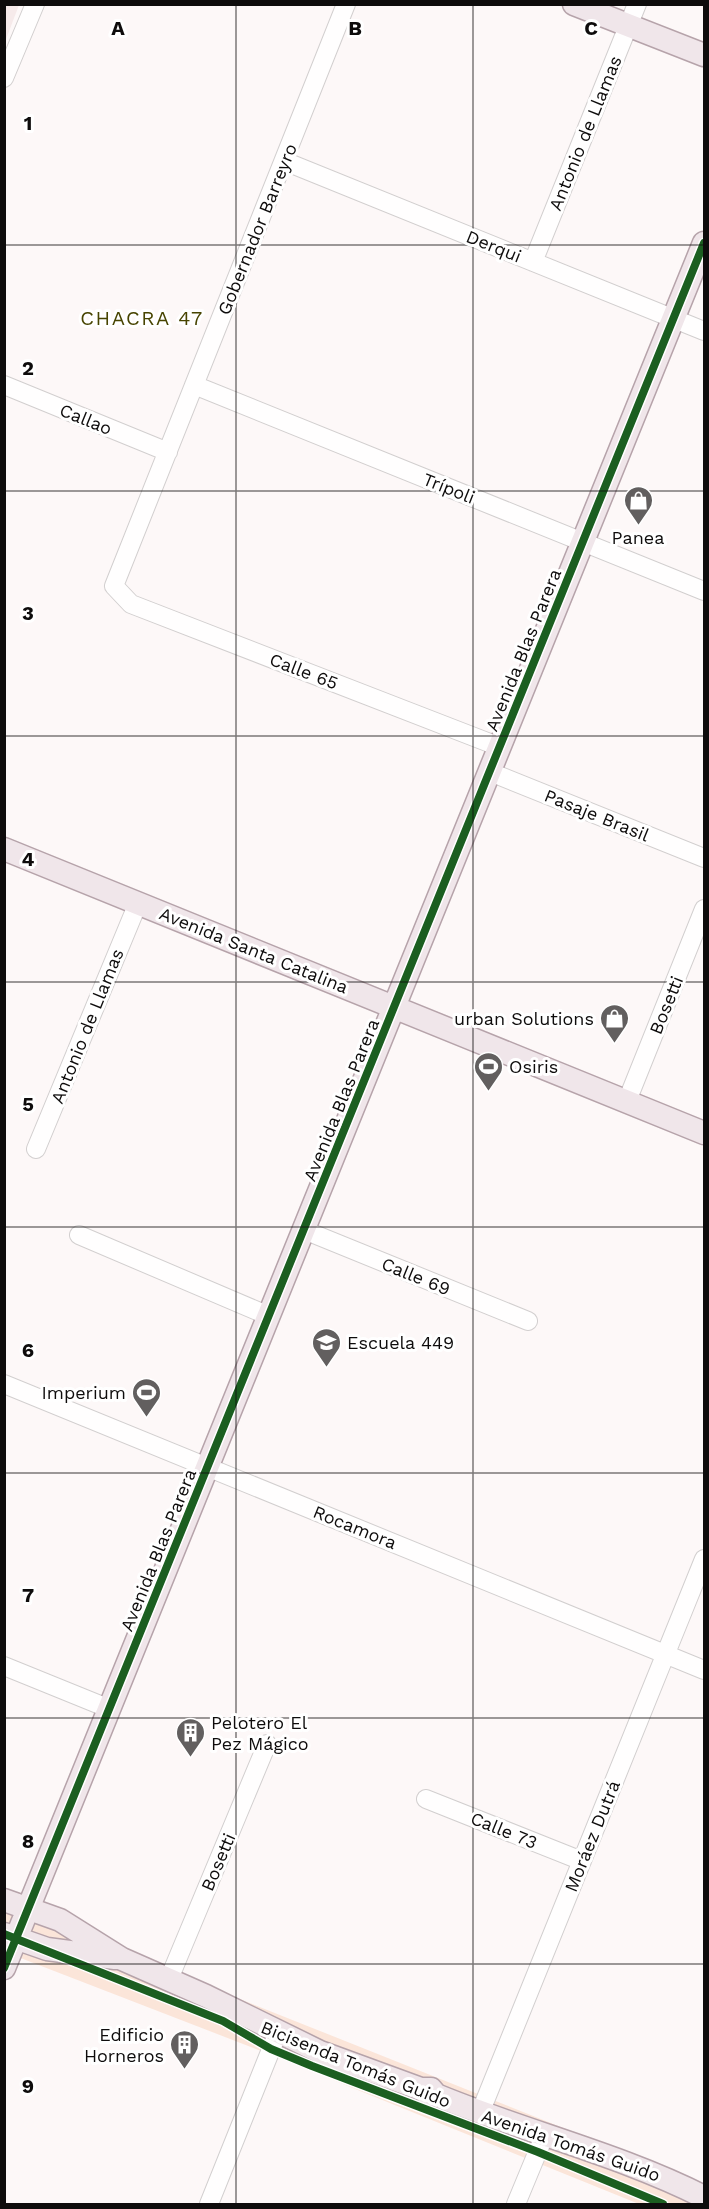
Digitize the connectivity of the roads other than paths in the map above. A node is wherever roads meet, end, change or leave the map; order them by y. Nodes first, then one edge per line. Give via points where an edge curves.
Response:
1 (35, 4) edge
2 (346, 4) edge
3 (574, 4) edge
4 (637, 4) edge
5 (628, 26) junction
6 (705, 55) edge
7 (4, 78) edge
8 (284, 161) junction
9 (705, 243) edge
10 (533, 262) junction
11 (674, 319) junction
12 (705, 331) edge
13 (4, 385) edge
14 (195, 385) junction
15 (168, 452) junction
16 (583, 542) junction
17 (114, 586) joint
18 (705, 591) edge
19 (500, 747) junction
20 (490, 772) junction
21 (4, 849) edge
22 (705, 858) edge
23 (138, 903) junction
24 (705, 909) edge
25 (395, 1007) junction
26 (627, 1101) junction
27 (705, 1133) edge
28 (36, 1149) dead end
29 (304, 1230) junction
30 (79, 1236) dead end
31 (269, 1316) junction
32 (528, 1321) dead end
33 (4, 1384) edge
34 (208, 1467) junction
35 (705, 1559) edge
36 (666, 1654) junction
37 (4, 1666) edge
38 (705, 1670) edge
39 (110, 1709) junction
40 (267, 1744) dead end
41 (426, 1799) dead end
42 (582, 1861) junction
43 (4, 1900) edge
44 (30, 1908) junction
45 (10, 1936) edge
46 (122, 1959) junction
47 (4, 1968) edge
48 (169, 1979) junction
49 (278, 2032) junction
50 (480, 2113) junction
51 (545, 2134) junction
52 (705, 2197) edge
53 (209, 2205) edge
54 (516, 2205) edge

1 - 7 street
2 - 8 street, Gobernador Barreyro
3 - 5 main road
4 - 5 street, Antonio de Llamas
5 - 6 main road
5 - 10 street, Antonio de Llamas
8 - 10 street, Derqui
8 - 14 street, Gobernador Barreyro
9 - 11 main road, Avenida Blas Parera
10 - 11 street, Derqui
11 - 12 street, Derqui
11 - 16 main road, Avenida Blas Parera
13 - 15 street, Callao
14 - 15 street, Gobernador Barreyro
14 - 16 street, Trípoli
15 - 17 street, Gobernador Barreyro
16 - 18 street, Trípoli
16 - 19 main road, Avenida Blas Parera
17 - 19 street, Calle 65 via 131,604
19 - 20 main road, Avenida Blas Parera
20 - 22 street, Pasaje Brasil
20 - 25 main road, Avenida Blas Parera
21 - 23 main road, Avenida Santa Catalina
23 - 25 main road, Avenida Santa Catalina
23 - 28 street, Antonio de Llamas
24 - 26 street, Bosetti
25 - 26 main road, Avenida Santa Catalina
25 - 29 main road, Avenida Blas Parera
26 - 27 main road, Avenida Santa Catalina
29 - 31 main road, Avenida Blas Parera
29 - 32 street, Calle 69
30 - 31 street
31 - 34 main road, Avenida Blas Parera
33 - 34 street, Rocamora
34 - 36 street, Rocamora
34 - 39 main road, Avenida Blas Parera
35 - 36 street, Moráez Dutrá
36 - 38 street, Rocamora
36 - 42 street, Moráez Dutrá
37 - 39 street
39 - 44 main road, Avenida Blas Parera
40 - 48 street, Bosetti
41 - 42 street, Calle 73
42 - 50 street, Moráez Dutrá
43 - 44 main road, Avenida Tomás Guido
44 - 45 main road, Avenida Blas Parera
44 - 46 main road, Avenida Tomás Guido via 60,1920
45 - 46 main road, Avenida Tomás Guido via 46,1949
45 - 47 main road, Avenida Blas Parera
46 - 48 main road, Avenida Tomás Guido
48 - 49 main road, Avenida Tomás Guido
49 - 50 main road, Avenida Tomás Guido
49 - 53 street
50 - 51 main road, Avenida Tomás Guido
51 - 52 main road, Avenida Tomás Guido via 666,2178
51 - 54 street

